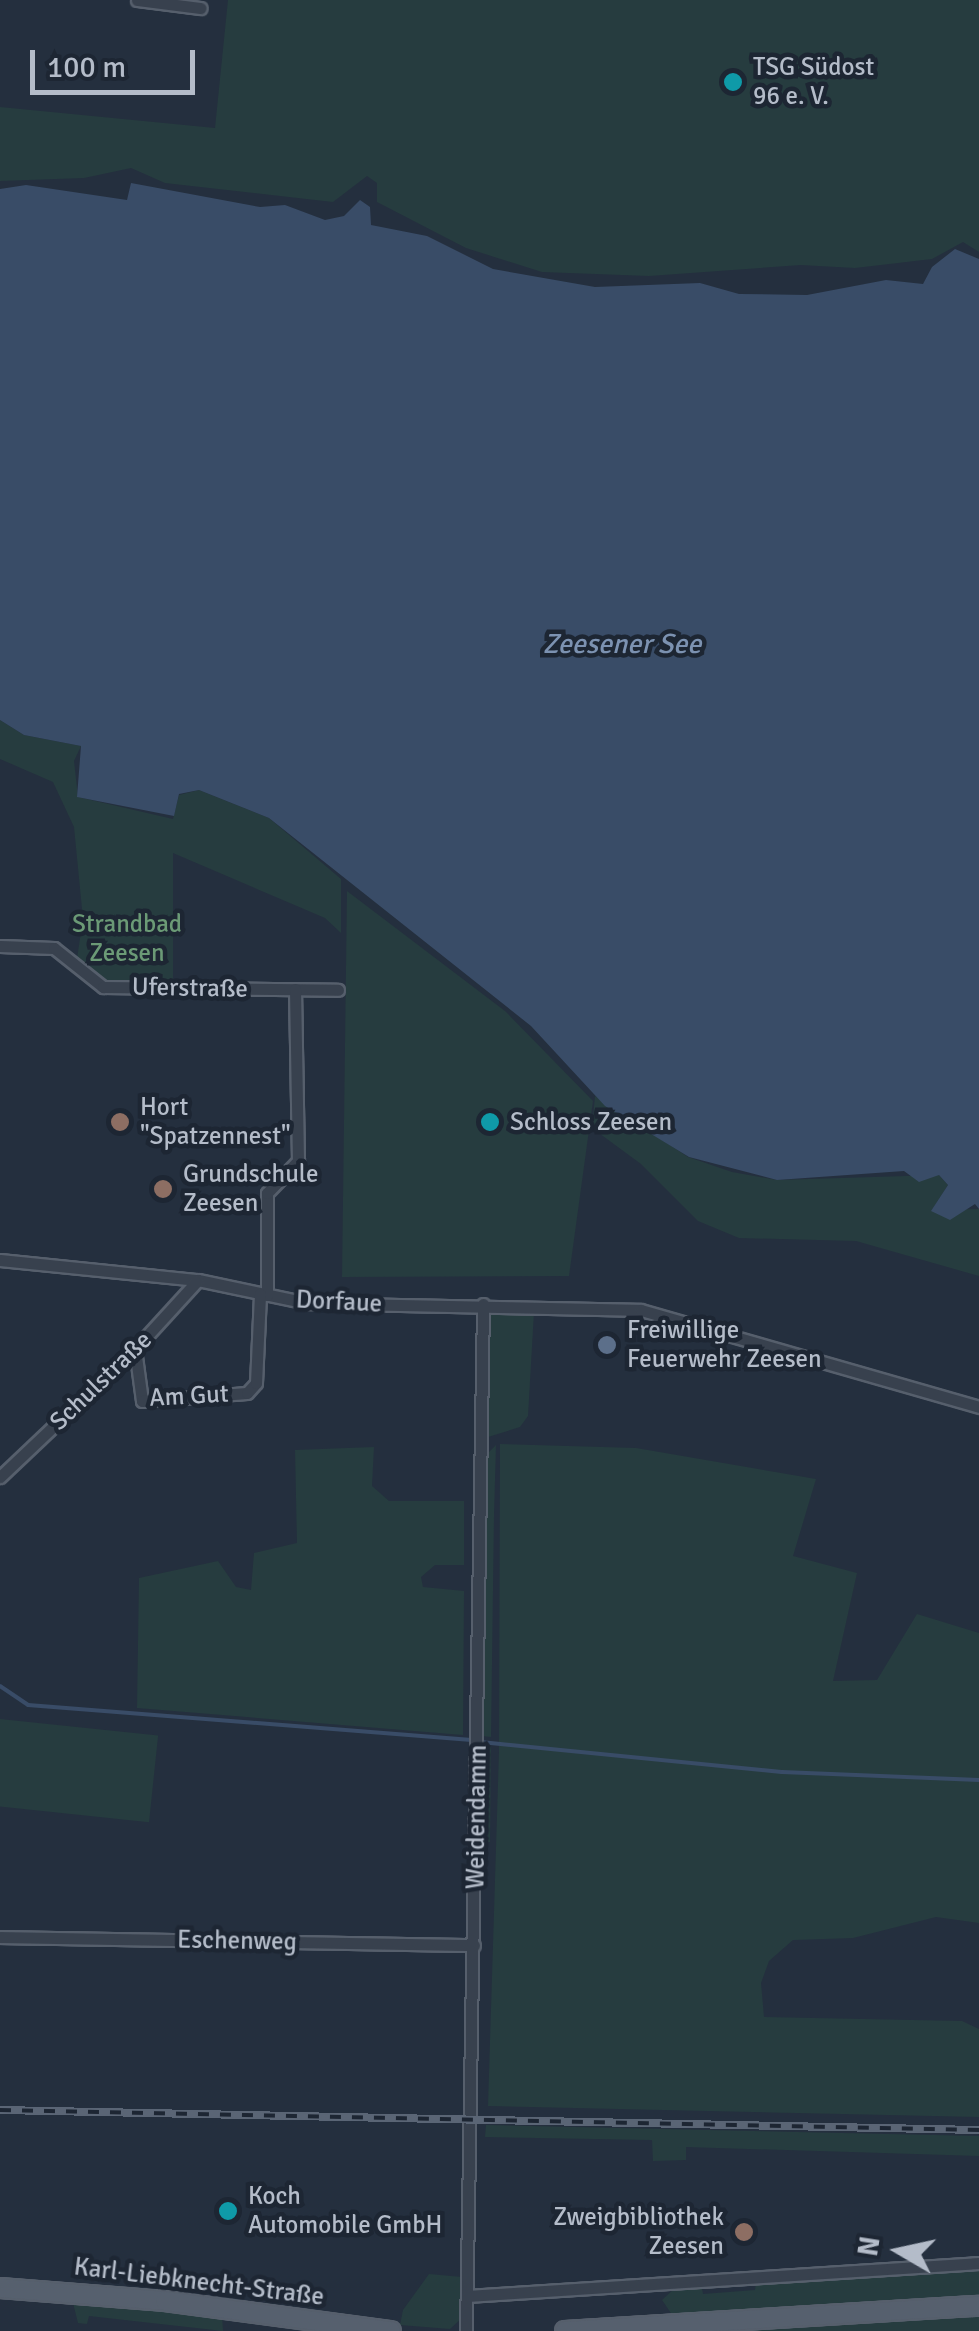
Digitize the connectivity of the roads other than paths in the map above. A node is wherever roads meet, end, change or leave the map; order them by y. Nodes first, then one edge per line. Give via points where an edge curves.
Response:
1 (137, 0) edge
2 (200, 8) dead end
3 (0, 946) edge
4 (295, 989) junction
5 (338, 990) dead end
6 (0, 1260) edge
7 (198, 1280) junction
8 (263, 1294) junction
9 (482, 1304) junction
10 (136, 1349) junction
11 (979, 1407) edge
12 (0, 1478) edge
13 (0, 1937) edge
14 (474, 1945) junction
15 (979, 2263) edge
16 (0, 2288) edge
17 (467, 2296) junction
18 (979, 2306) edge
19 (391, 2331) edge
20 (466, 2331) edge
21 (564, 2331) edge

1 - 2 street
3 - 4 street, Uferstraße via 54,948 103,987
4 - 5 street, Uferstraße
4 - 8 street via 298,1161 267,1193
6 - 7 street, Dorfaue
7 - 8 street, Dorfaue
7 - 10 street, Schulstraße
8 - 9 street, Dorfaue via 307,1303
8 - 10 street, Am Gut via 256,1383 247,1393 142,1402
9 - 11 street, Dorfaue via 669,1315
9 - 14 street, Weidendamm
10 - 12 street, Schulstraße
13 - 14 street, Eschenweg
14 - 17 street, Weidendamm
15 - 17 street
16 - 19 main road, Karl-Liebknecht-Straße via 68,2290
17 - 20 street, Weidendamm
18 - 21 main road

